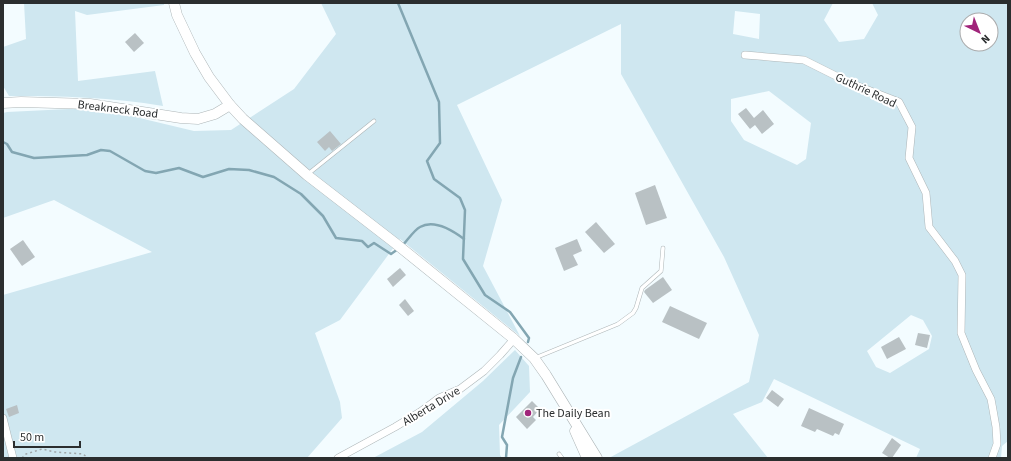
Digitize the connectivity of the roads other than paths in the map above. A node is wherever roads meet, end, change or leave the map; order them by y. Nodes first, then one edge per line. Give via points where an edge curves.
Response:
1 (174, 3) edge
2 (745, 54) dead end
3 (3, 103) edge
4 (230, 105) junction
5 (374, 120) dead end
6 (307, 174) junction
7 (663, 248) dead end
8 (514, 339) junction
9 (534, 358) junction
10 (3, 418) edge
11 (593, 457) edge
12 (13, 458) edge
13 (338, 458) edge
14 (992, 458) edge

1 - 4 main road via 195,53
2 - 14 street, Guthrie Road via 804,60 850,83 899,102 912,127 909,158 926,193 929,227 955,261 962,275 961,333 991,400 997,444
3 - 4 main road, Breakneck Road via 90,104 198,119 215,114
4 - 6 main road via 242,119
5 - 6 lane
6 - 8 main road
7 - 9 lane via 661,271 642,288 633,313 618,324
8 - 9 main road
8 - 13 street, Alberta Drive via 495,361 460,389 439,398 395,427
9 - 11 main road via 560,396
10 - 12 street

